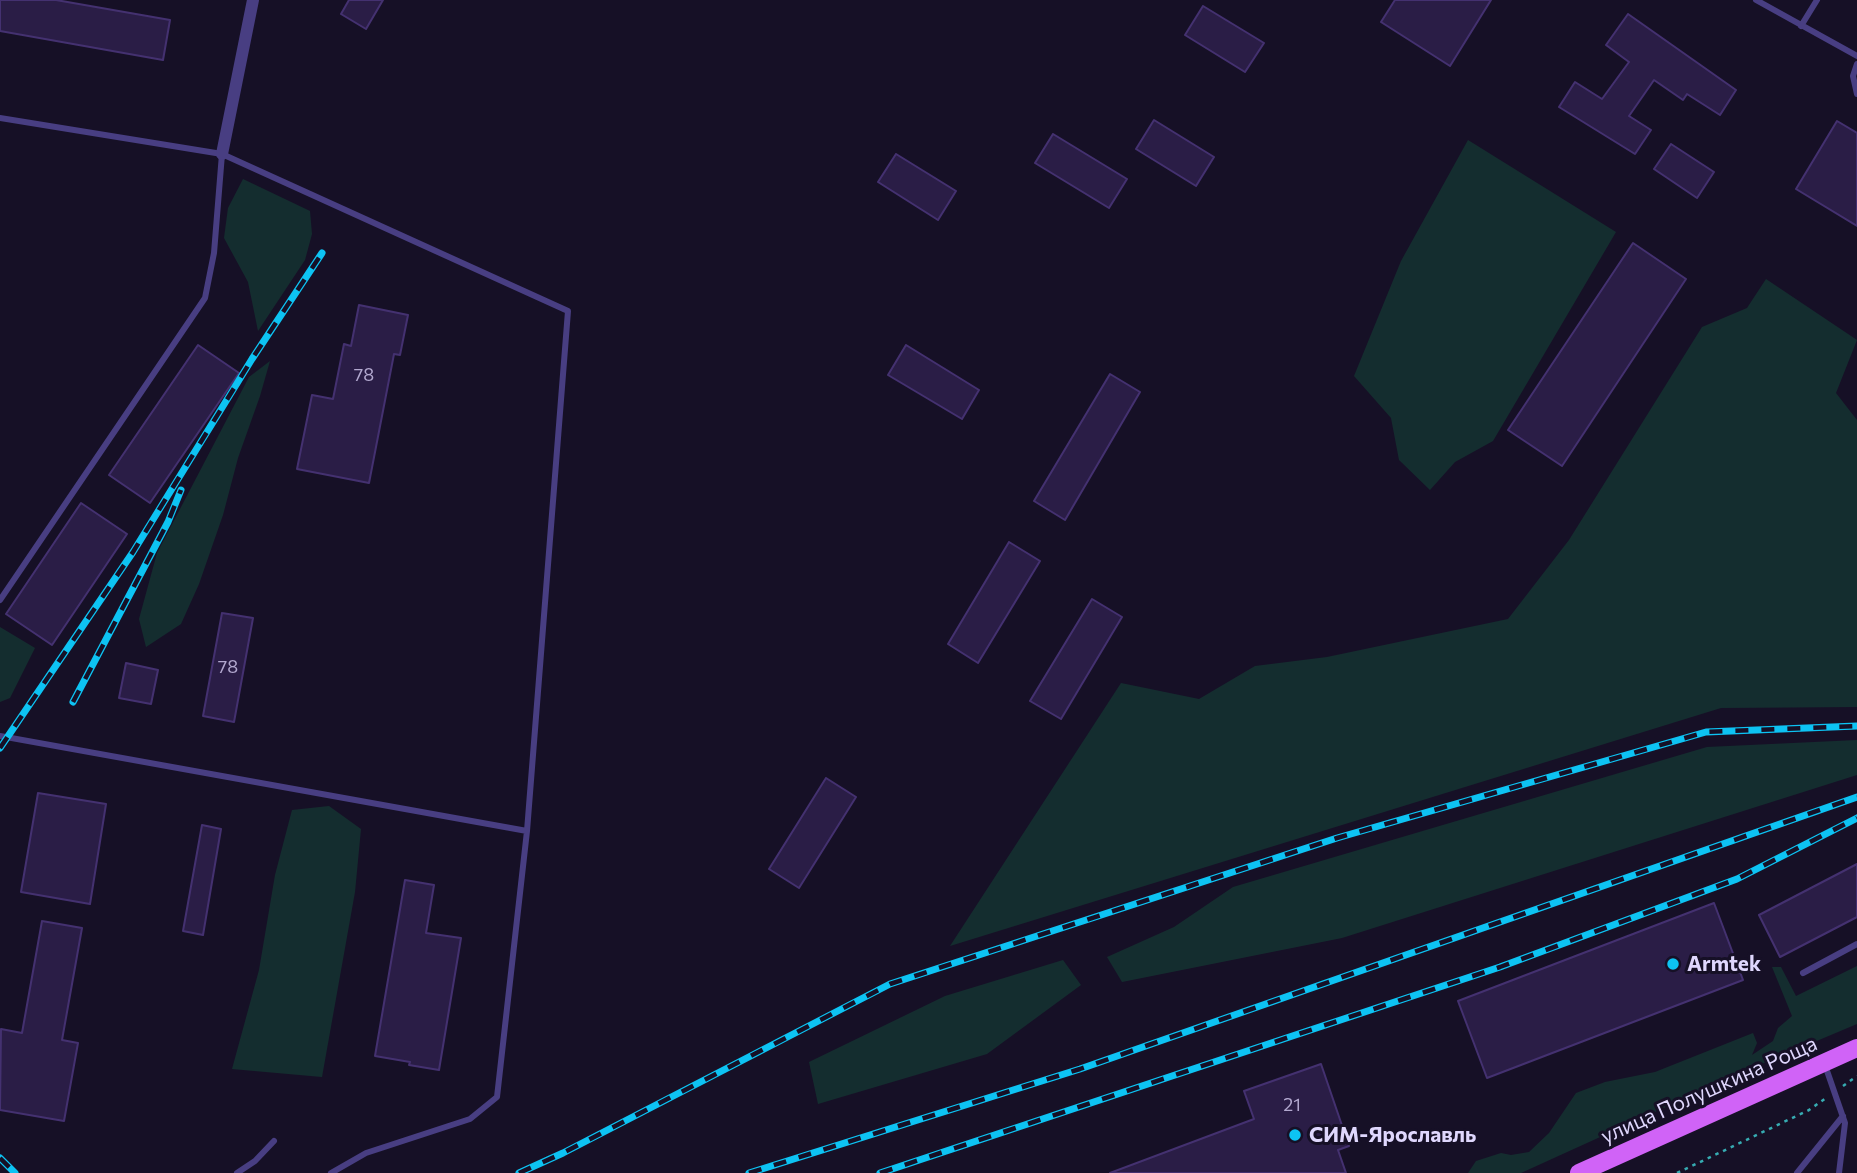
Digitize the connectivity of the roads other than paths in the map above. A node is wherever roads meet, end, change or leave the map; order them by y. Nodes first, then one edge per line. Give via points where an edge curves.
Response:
1 (253, 0) edge
2 (1756, 0) edge
3 (1817, 0) edge
4 (1801, 26) junction
5 (1857, 57) edge
6 (1857, 64) edge
7 (1857, 94) edge
8 (0, 118) edge
9 (222, 154) junction
10 (0, 600) edge
11 (0, 736) edge
12 (527, 831) junction
13 (1857, 944) edge
14 (1802, 973) dead end
15 (1857, 1048) edge
16 (1824, 1063) junction
17 (1843, 1116) junction
18 (274, 1141) dead end
19 (237, 1173) edge
20 (331, 1173) edge
21 (1579, 1173) edge
22 (1797, 1173) edge
23 (1839, 1173) edge

1 - 9 street
2 - 4 lane
3 - 4 lane
4 - 5 lane
6 - 7 lane via 1853,76
8 - 9 lane
9 - 10 lane via 214,253 205,298
9 - 12 lane via 568,311
11 - 12 lane
12 - 20 lane via 497,1097 470,1119 366,1153
13 - 14 lane
15 - 16 main road, улица Полушкина Роща
16 - 17 lane
16 - 21 main road, улица Полушкина Роща
17 - 22 lane
17 - 23 lane
18 - 19 lane

